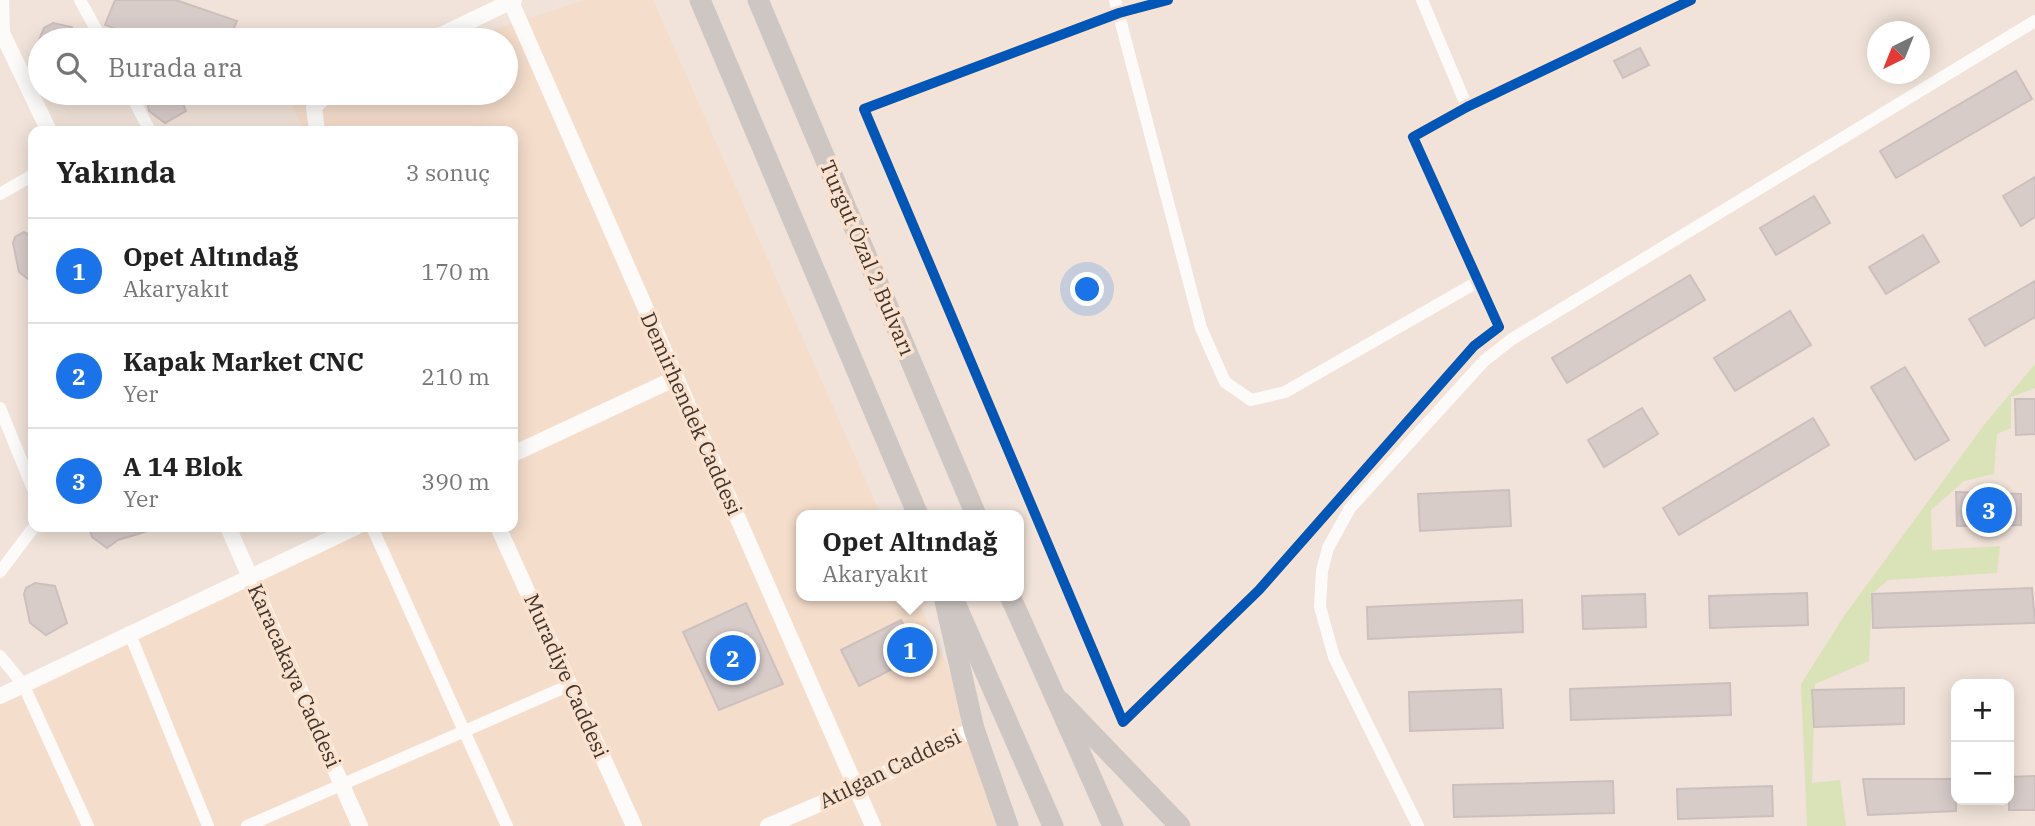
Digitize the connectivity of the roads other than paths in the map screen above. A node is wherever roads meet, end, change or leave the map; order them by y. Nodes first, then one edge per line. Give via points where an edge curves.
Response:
1 (1, 0) edge
2 (80, 0) edge
3 (700, 0) edge
4 (758, 0) edge
5 (1115, 0) edge
6 (1168, 0) edge
7 (1422, 0) edge
8 (1691, 0) edge
9 (513, 1) edge
10 (1119, 13) junction
11 (2035, 22) edge
12 (95, 28) edge
13 (456, 28) edge
14 (28, 87) edge
15 (37, 105) edge
16 (136, 105) edge
17 (316, 105) edge
18 (1467, 107) junction
19 (47, 126) edge
20 (147, 126) edge
21 (316, 126) edge
22 (28, 178) edge
23 (0, 194) edge
24 (1479, 281) junction
25 (674, 379) junction
26 (0, 408) edge
27 (518, 452) edge
28 (28, 477) edge
29 (916, 510) edge
30 (974, 510) edge
31 (30, 532) edge
32 (230, 532) edge
33 (345, 532) edge
34 (374, 532) edge
35 (500, 532) edge
36 (0, 572) edge
37 (250, 576) junction
38 (944, 601) edge
39 (954, 601) edge
40 (1012, 601) edge
41 (129, 632) junction
42 (0, 656) edge
43 (23, 684) junction
44 (570, 685) junction
45 (1051, 692) junction
46 (0, 696) edge
47 (974, 729) junction
48 (464, 731) junction
49 (341, 784) junction
50 (857, 788) junction
51 (253, 825) edge
52 (88, 826) edge
53 (208, 826) edge
54 (360, 826) edge
55 (507, 826) edge
56 (635, 826) edge
57 (768, 826) edge
58 (873, 826) edge
59 (1008, 826) edge
60 (1053, 826) edge
61 (1114, 826) edge
62 (1180, 826) edge
63 (1418, 826) edge

1 - 14 street via 2,33
2 - 12 street
3 - 29 highway
4 - 30 highway, Turgut Özal 2 Bulvarı
5 - 10 street
6 - 10 street
7 - 18 street
8 - 18 street
9 - 13 street
9 - 25 street, Demirhendek Caddesi
10 - 24 street via 1201,328 1225,382 1251,400 1285,393
10 - 24 street via 864,109 1123,722 1259,590 1474,346 1499,327
11 - 63 street via 1512,339 1484,361 1350,508 1328,548 1322,572 1320,607 1325,631
15 - 19 street
16 - 20 street
17 - 21 street
18 - 24 street via 1413,137
22 - 23 street
25 - 27 street
25 - 50 street, Demirhendek Caddesi
26 - 28 street
31 - 36 street
32 - 37 street, Karacakaya Caddesi
33 - 37 street
34 - 48 street
35 - 44 street, Muradiye Caddesi
37 - 41 street
37 - 49 street, Karacakaya Caddesi
38 - 47 highway
39 - 60 highway
40 - 45 highway
41 - 43 street
41 - 53 street
42 - 43 street
43 - 46 street
43 - 52 street
44 - 48 street
44 - 56 street, Muradiye Caddesi
45 - 61 highway
45 - 62 highway
47 - 50 street, Atılgan Caddesi
47 - 59 highway
48 - 49 street
48 - 55 street
49 - 51 street
49 - 54 street, Karacakaya Caddesi
50 - 57 street, Atılgan Caddesi
50 - 58 street, Demirhendek Caddesi

